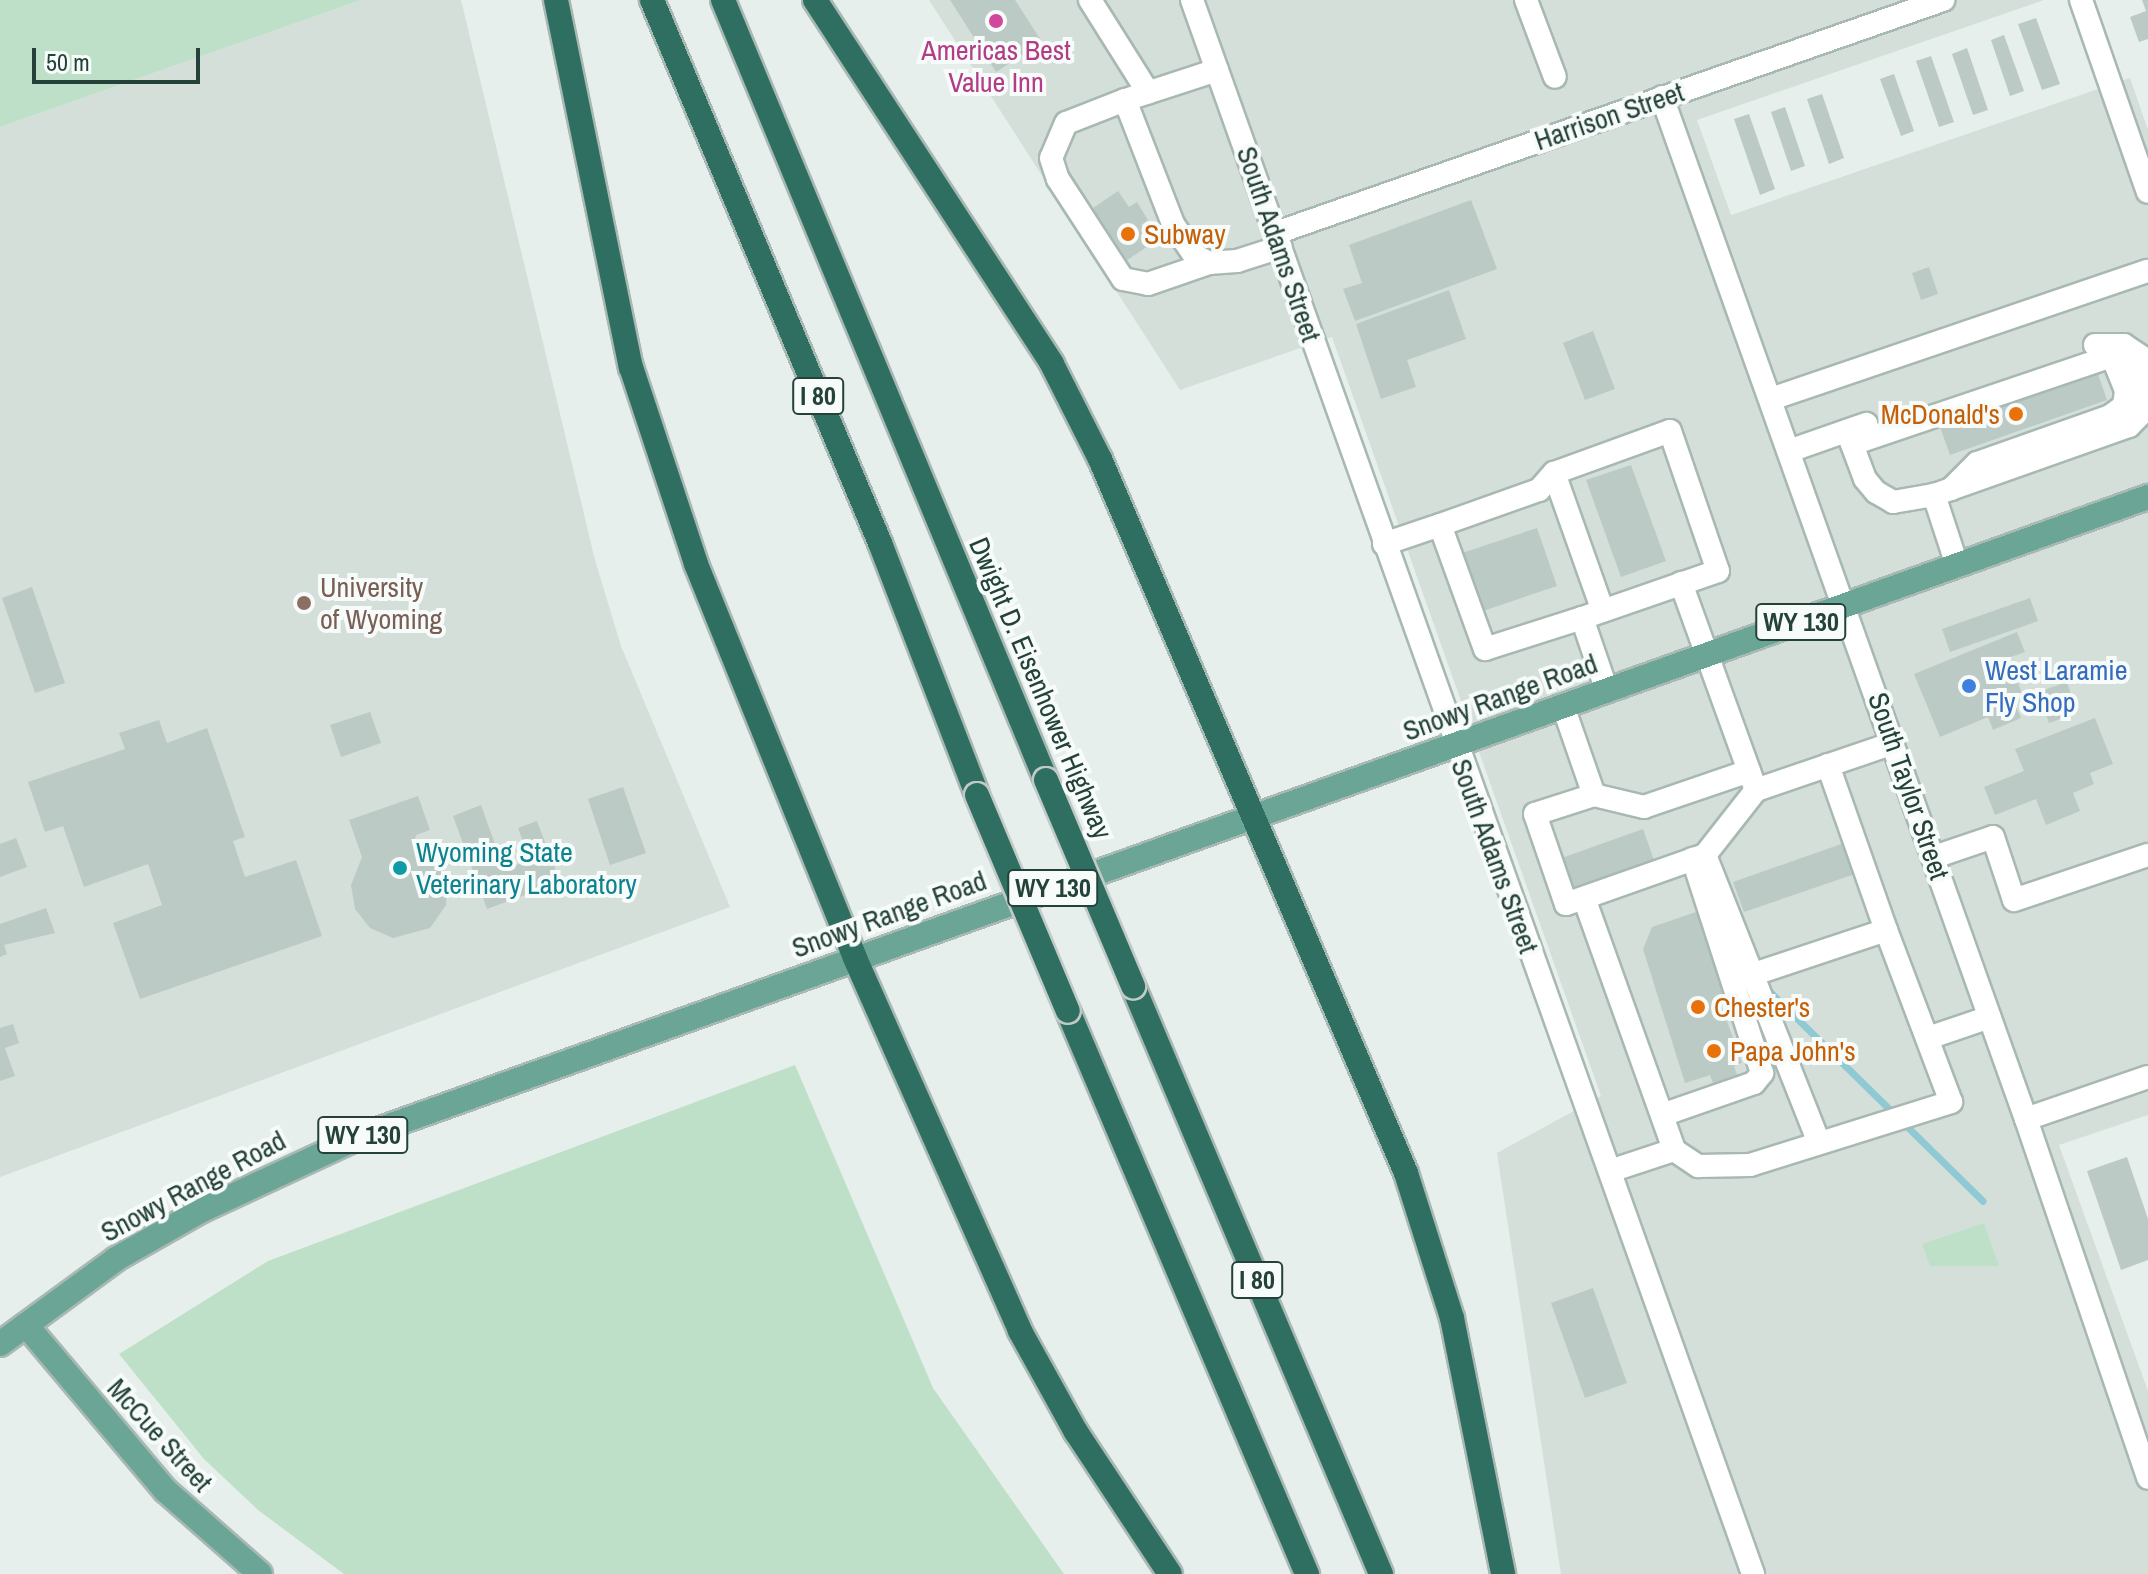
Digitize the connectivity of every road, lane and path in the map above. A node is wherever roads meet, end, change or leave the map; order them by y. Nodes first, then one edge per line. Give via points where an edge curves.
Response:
1 (556, 0) edge
2 (652, 0) edge
3 (723, 0) edge
4 (815, 0) edge
5 (1090, 0) edge
6 (1192, 0) edge
7 (1526, 0) edge
8 (1943, 0) edge
9 (2081, 0) edge
10 (1217, 70) junction
11 (1555, 77) dead end
12 (1148, 92) junction
13 (1662, 97) junction
14 (1125, 100) junction
15 (2148, 192) edge
16 (1278, 240) junction
17 (1209, 263) junction
18 (2148, 271) edge
19 (2148, 361) edge
20 (1771, 399) junction
21 (2148, 407) edge
22 (1849, 437) junction
23 (1789, 451) junction
24 (1554, 473) junction
25 (1942, 492) junction
26 (2148, 497) edge
27 (1440, 525) junction
28 (1384, 544) junction
29 (1957, 565) junction
30 (1681, 583) junction
31 (1845, 606) junction
32 (1593, 614) junction
33 (1706, 655) junction
34 (1607, 691) junction
35 (1563, 706) junction
36 (1893, 743) junction
37 (1454, 745) junction
38 (1828, 765) junction
39 (1752, 780) junction
40 (1594, 795) junction
41 (1251, 817) junction
42 (2148, 855) edge
43 (1699, 857) junction
44 (1934, 857) junction
45 (1584, 898) junction
46 (1886, 930) junction
47 (855, 958) junction
48 (1754, 974) junction
49 (1990, 1017) junction
50 (1928, 1038) junction
51 (2148, 1077) edge
52 (2026, 1119) junction
53 (1667, 1131) junction
54 (1819, 1143) junction
55 (1610, 1171) junction
56 (26, 1325) junction
57 (0, 1344) edge
58 (2148, 1478) edge
59 (260, 1574) edge
60 (1170, 1574) edge
61 (1307, 1574) edge
62 (1381, 1574) edge
63 (1503, 1574) edge
64 (1753, 1574) edge

1 - 47 highway via 631,367 668,491
2 - 61 highway, I 80, bridge via 880,543 977,795
3 - 62 highway, Dwight D. Eisenhower Highway / I 80, bridge
4 - 41 highway via 1052,364 1100,459
5 - 12 street
6 - 10 street, South Adams Street
7 - 11 street
8 - 13 street, Harrison Street
9 - 15 street
10 - 12 street, Harrison Street
10 - 16 street, South Adams Street
12 - 14 street, Harrison Street
13 - 16 street, Harrison Street
13 - 20 street, South Taylor Street
14 - 17 street via 1173,224 1194,255
14 - 17 street, Harrison Street via 1066,123 1051,158 1058,179 1123,279 1148,284
16 - 17 street, Harrison Street
16 - 28 street, South Adams Street
18 - 20 street
19 - 22 street via 2107,341
20 - 23 street, South Taylor Street
21 - 25 street via 2129,426
22 - 23 street
22 - 25 street via 1865,479 1893,502
22 - 25 street via 2112,356 2128,356 2146,388 2137,404 1977,463
23 - 31 street, South Taylor Street
24 - 27 street via 1539,490
24 - 30 street via 1670,431 1718,571
24 - 32 street
25 - 29 street
26 - 29 main road, Snowy Range Road / WY 130
27 - 28 street
27 - 32 street via 1485,649
28 - 37 street, South Adams Street
29 - 31 main road, Snowy Range Road / WY 130
30 - 32 street
30 - 33 street
31 - 33 main road, Snowy Range Road / WY 130
31 - 36 street, South Taylor Street
32 - 34 street
33 - 34 main road, Snowy Range Road / WY 130
33 - 39 street
34 - 35 main road, Snowy Range Road / WY 130
35 - 37 main road, Snowy Range Road / WY 130
35 - 40 street
36 - 38 street
36 - 44 street, South Taylor Street
37 - 41 main road, Snowy Range Road / WY 130
37 - 55 street, South Adams Street
38 - 39 street
38 - 46 street
39 - 40 street via 1644,807
39 - 43 street
40 - 45 street via 1535,814 1566,904
41 - 47 main road, Snowy Range Road / WY 130
41 - 63 highway via 1406,1173 1452,1318
42 - 44 street via 2014,900 1993,837
43 - 45 street
43 - 48 street
43 - 53 street via 1762,1073 1754,1083
44 - 49 street, South Taylor Street
45 - 53 street
46 - 48 street
46 - 50 street
47 - 56 main road, Snowy Range Road / WY 130 via 436,1108 283,1170 116,1259
47 - 60 highway via 1020,1331 1076,1432
48 - 54 street
49 - 50 street
49 - 52 street, South Taylor Street
50 - 54 street via 1951,1102
51 - 52 street
52 - 58 street, South Taylor Street
53 - 54 street via 1698,1166 1750,1165
53 - 55 street
55 - 64 street, South Adams Street
56 - 57 main road, Snowy Range Road / WY 130
56 - 59 main road, McCue Street via 166,1491

